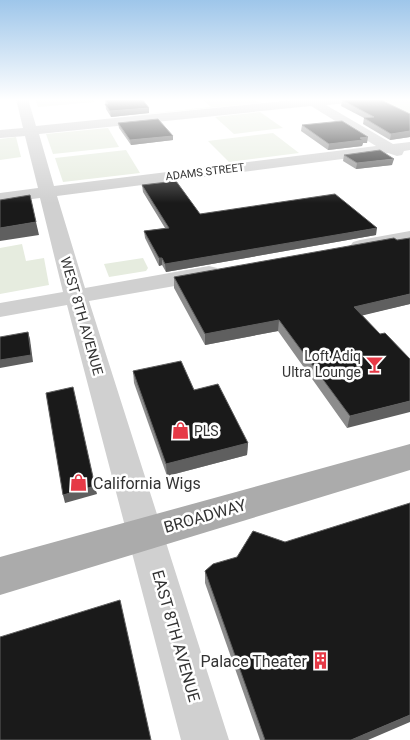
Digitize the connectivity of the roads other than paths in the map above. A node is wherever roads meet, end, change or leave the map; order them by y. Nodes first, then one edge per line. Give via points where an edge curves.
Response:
1 (32, 134) edge
2 (366, 134) edge
3 (410, 146) edge
4 (392, 149) junction
5 (410, 160) edge
6 (47, 192) junction
7 (0, 198) edge
8 (410, 237) edge
9 (342, 249) edge
10 (227, 270) edge
11 (76, 296) junction
12 (0, 310) edge
13 (410, 457) edge
14 (146, 532) junction
15 (0, 576) edge
16 (206, 740) edge

1 - 6 street, WEST 8TH AVENUE
2 - 4 street
3 - 4 street, ADAMS STREET
4 - 5 street
4 - 6 street, ADAMS STREET
6 - 7 street, ADAMS STREET
6 - 11 street, WEST 8TH AVENUE
8 - 9 street
10 - 11 street
11 - 12 street
11 - 14 street, WEST 8TH AVENUE
13 - 14 main road, BROADWAY
14 - 15 main road, BROADWAY
14 - 16 street, EAST 8TH AVENUE

